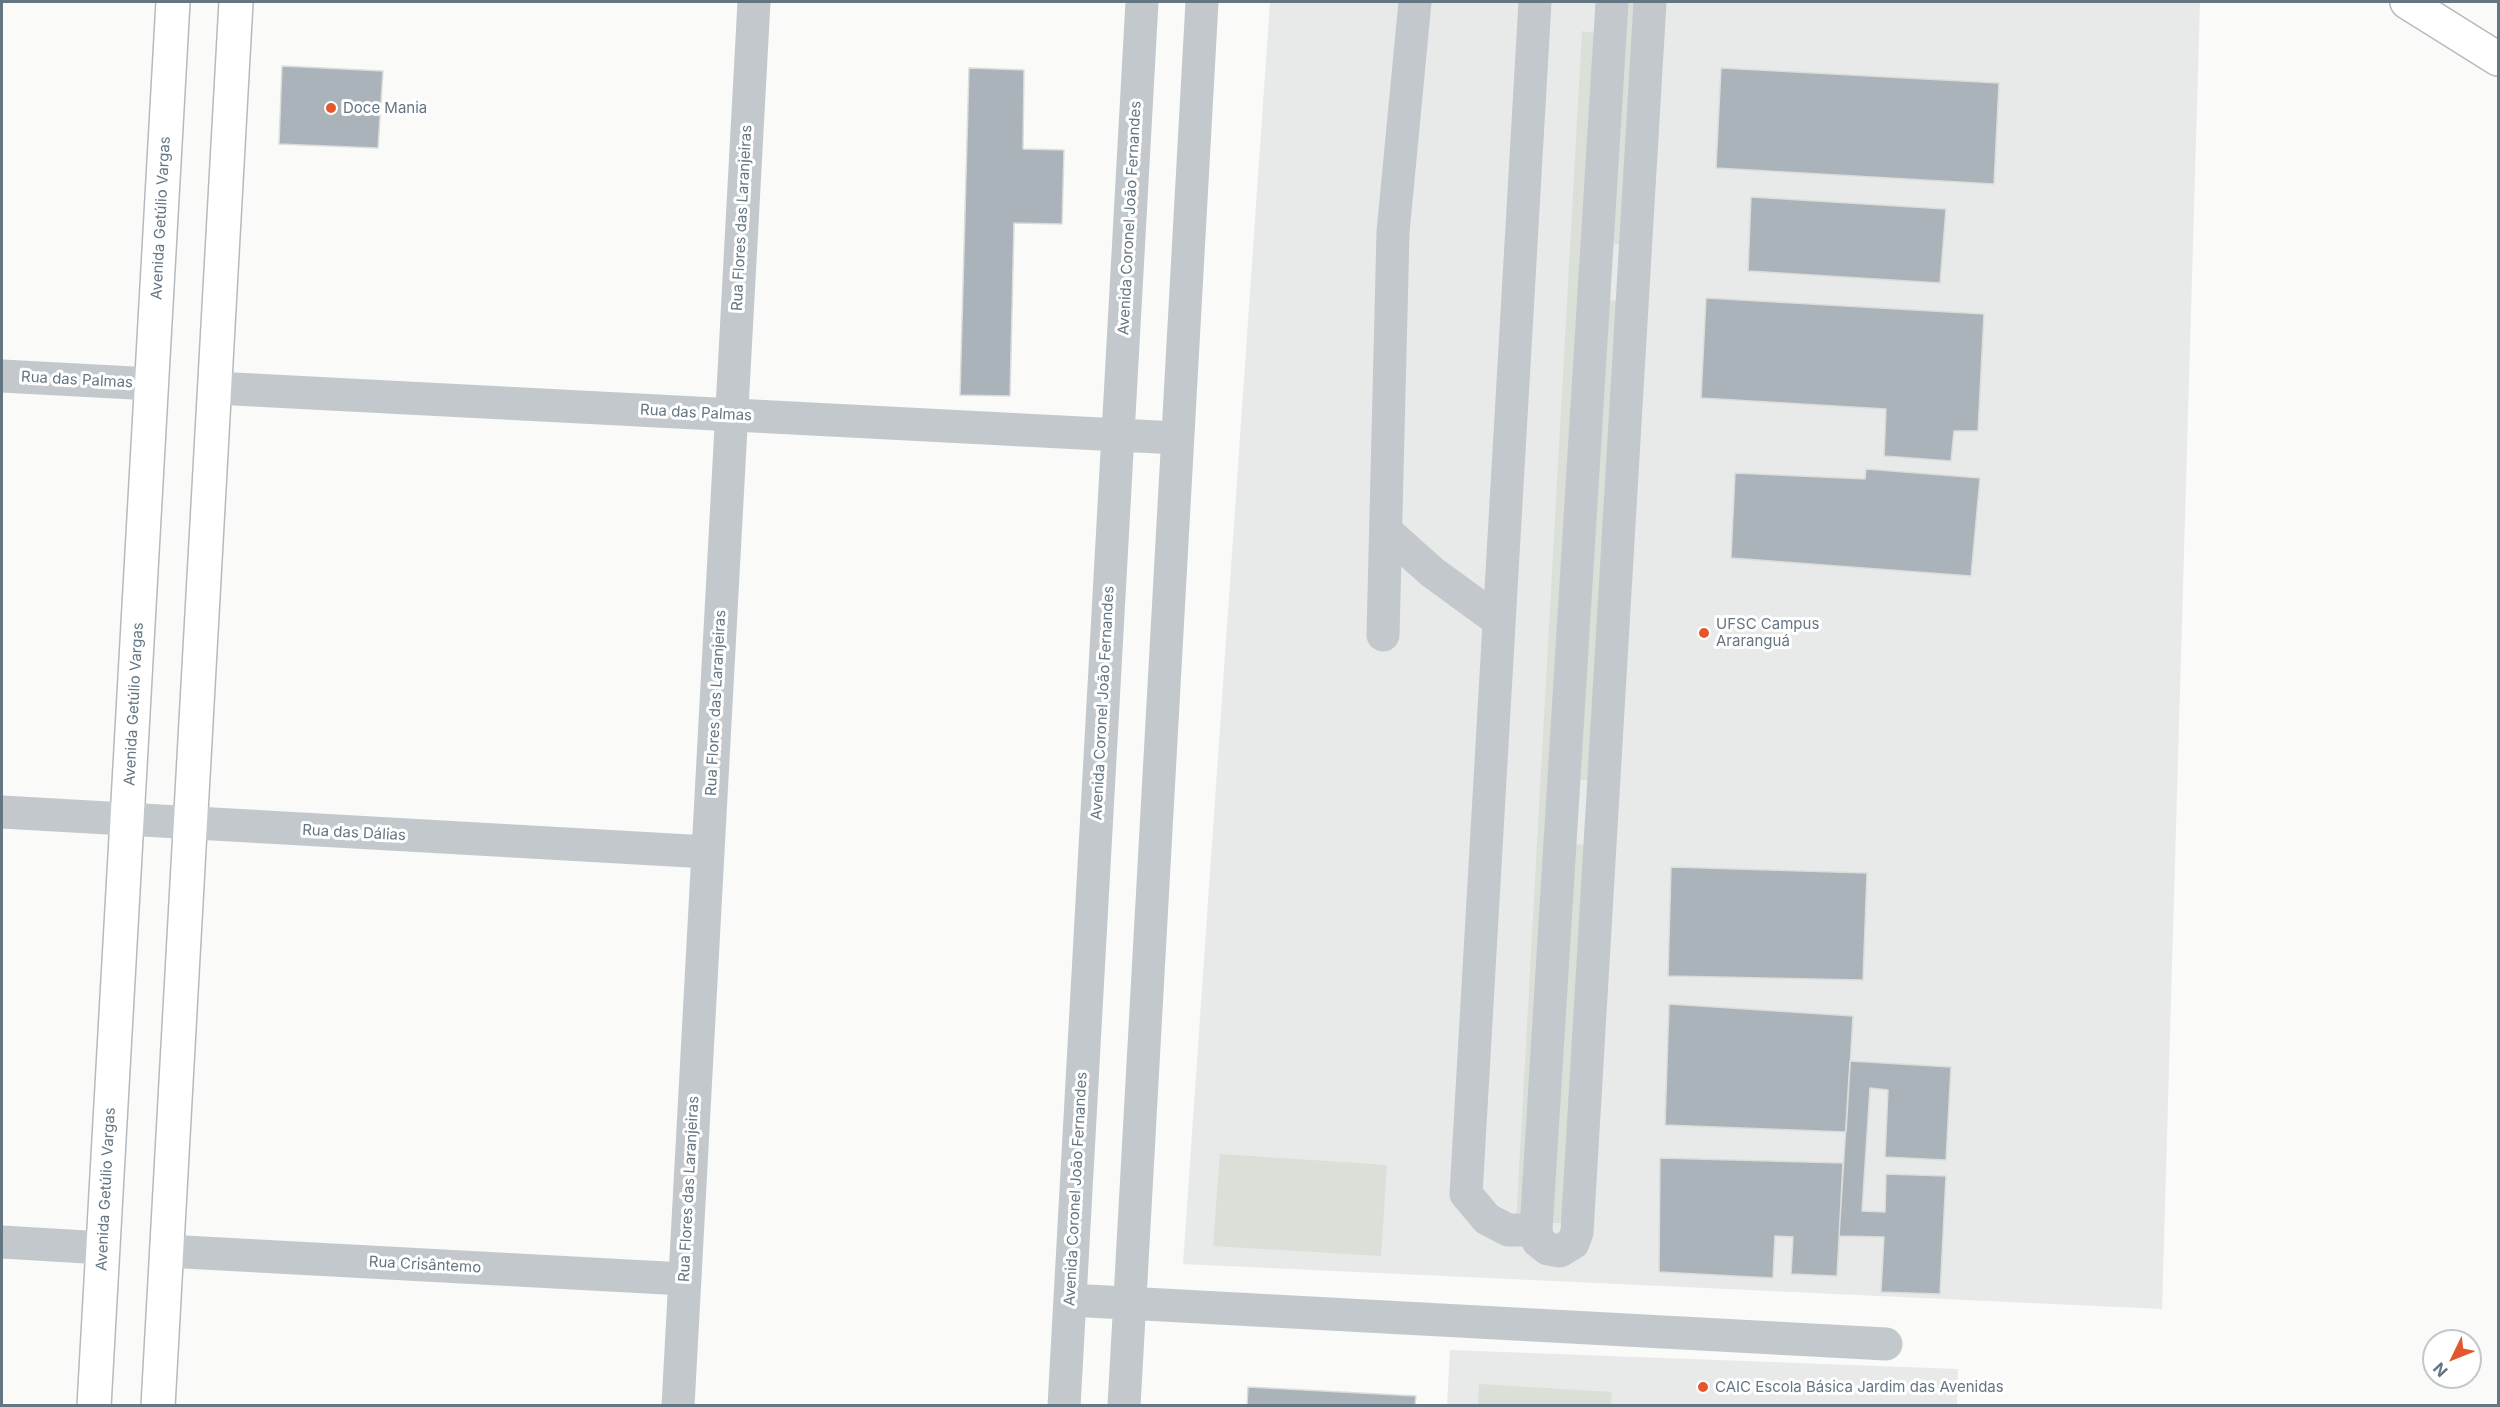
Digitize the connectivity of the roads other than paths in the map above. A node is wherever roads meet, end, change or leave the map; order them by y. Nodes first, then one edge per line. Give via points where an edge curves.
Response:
1 (173, 2) edge
2 (236, 2) edge
3 (754, 2) edge
4 (1143, 2) edge
5 (1202, 2) edge
6 (1415, 2) edge
7 (1535, 2) edge
8 (1612, 2) edge
9 (1650, 2) edge
10 (2407, 2) edge
11 (2499, 59) edge
12 (1594, 281) junction
13 (1633, 284) junction
14 (2, 376) edge
15 (152, 384) junction
16 (215, 388) junction
17 (731, 415) junction
18 (1118, 435) junction
19 (1177, 438) junction
20 (1386, 531) junction
21 (1499, 621) junction
22 (1383, 635) dead end
23 (1565, 784) junction
24 (1605, 788) junction
25 (2, 812) edge
26 (127, 820) junction
27 (190, 824) junction
28 (707, 852) junction
29 (1536, 1230) junction
30 (2, 1242) edge
31 (103, 1248) junction
32 (166, 1251) junction
33 (684, 1279) junction
34 (1070, 1300) junction
35 (1130, 1303) junction
36 (1886, 1344) dead end
37 (94, 1406) edge
38 (158, 1406) edge
39 (678, 1406) edge
40 (1064, 1406) edge
41 (1124, 1406) edge

1 - 15 main road, Avenida Getúlio Vargas
2 - 16 main road
3 - 17 street, Rua Flores das Laranjeiras
4 - 18 street, Avenida Coronel João Fernandes
5 - 19 street
6 - 20 street via 1393,232
7 - 21 street
8 - 12 street
9 - 13 street
10 - 11 main road
12 - 13 street
12 - 23 street
13 - 24 street
14 - 15 street, Rua das Palmas
15 - 26 main road, Avenida Getúlio Vargas
16 - 17 street, Rua das Palmas
16 - 27 main road
17 - 18 street, Rua das Palmas
17 - 28 street, Rua Flores das Laranjeiras
18 - 19 street, Rua das Palmas
18 - 34 street, Avenida Coronel João Fernandes
19 - 35 street
20 - 21 street via 1432,572
20 - 22 street
21 - 29 street via 1466,1194 1486,1219 1508,1230
23 - 24 street
23 - 29 street
24 - 29 street via 1577,1232 1573,1243 1560,1251 1548,1249 1538,1241
25 - 26 street, Rua das Dálias
26 - 27 street, Rua das Dálias
26 - 31 main road, Avenida Getúlio Vargas
27 - 28 street, Rua das Dálias
27 - 32 main road
28 - 33 street, Rua Flores das Laranjeiras
30 - 31 street
31 - 37 main road, Avenida Getúlio Vargas
32 - 33 street, Rua Crisântemo
32 - 38 main road
33 - 39 street, Rua Flores das Laranjeiras
34 - 35 street
34 - 40 street, Avenida Coronel João Fernandes
35 - 36 street
35 - 41 street

